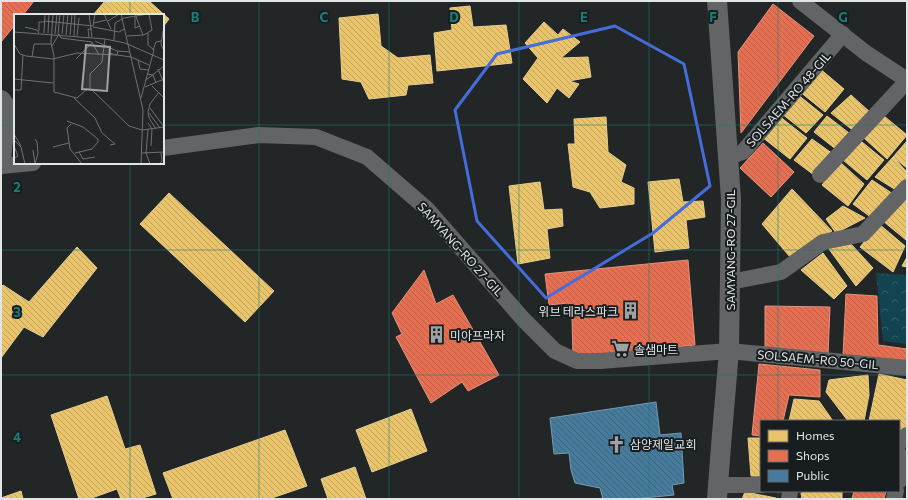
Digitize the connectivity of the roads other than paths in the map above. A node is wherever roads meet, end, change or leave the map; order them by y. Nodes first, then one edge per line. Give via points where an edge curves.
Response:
1 (717, 1) edge
2 (800, 1) edge
3 (843, 34) junction
4 (907, 80) edge
5 (1, 100) edge
6 (164, 148) edge
7 (728, 157) junction
8 (1, 161) edge
9 (22, 164) edge
10 (1, 166) edge
11 (820, 175) dead end
12 (907, 187) edge
13 (730, 282) junction
14 (729, 351) junction
15 (907, 368) edge
16 (900, 463) edge
17 (900, 476) edge
18 (760, 485) edge
19 (718, 492) edge

1 - 7 street, SAMYANG-RO 27-GIL
2 - 3 street
3 - 4 street via 866,53
3 - 7 street, SOLSAEM-RO 48-GIL via 743,152
4 - 11 street
5 - 8 street via 6,107
6 - 14 street, SAMYANG-RO 27-GIL via 258,135 316,137 367,157 427,208 555,351 577,361
7 - 13 street, SAMYANG-RO 27-GIL via 731,199
9 - 10 street
12 - 13 street via 863,234 823,242 781,272
13 - 14 street, SAMYANG-RO 27-GIL
14 - 15 street, SOLSAEM-RO 50-GIL
14 - 19 street, SAMYANG-RO 27-GIL
16 - 17 street
18 - 19 street

